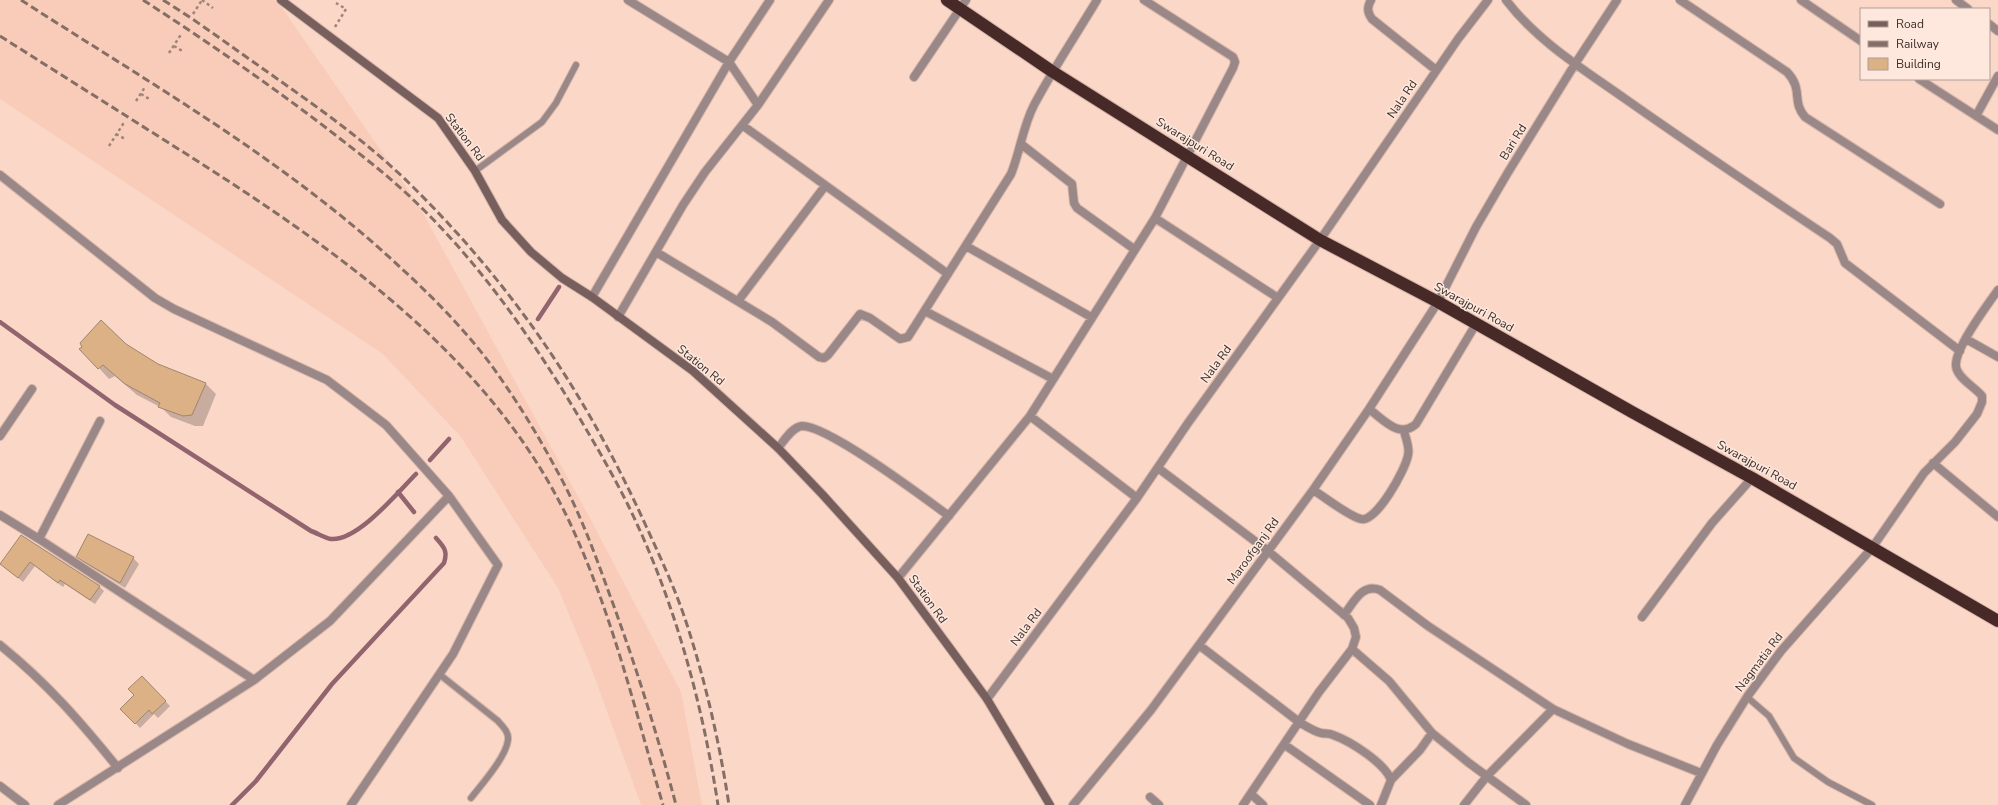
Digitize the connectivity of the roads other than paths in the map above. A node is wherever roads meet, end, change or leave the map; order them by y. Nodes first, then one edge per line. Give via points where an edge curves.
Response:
1 (281, 0) edge
2 (628, 0) edge
3 (770, 0) edge
4 (829, 0) edge
5 (947, 0) edge
6 (1097, 0) edge
7 (1144, 0) edge
8 (1371, 0) edge
9 (1488, 0) edge
10 (1506, 0) edge
11 (1617, 0) edge
12 (1680, 0) edge
13 (1801, 0) edge
14 (1956, 0) edge
15 (964, 4) edge
16 (1967, 8) edge
17 (1990, 25) edge
18 (1998, 31) edge
19 (1860, 40) edge
20 (729, 62) junction
21 (1575, 64) junction
22 (576, 65) dead end
23 (1436, 70) junction
24 (1054, 72) junction
25 (1998, 76) edge
26 (914, 77) dead end
27 (1921, 80) edge
28 (758, 104) junction
29 (1976, 116) junction
30 (742, 125) junction
31 (1998, 130) edge
32 (1022, 144) junction
33 (1189, 156) junction
34 (475, 171) junction
35 (0, 176) edge
36 (825, 186) junction
37 (1940, 204) dead end
38 (1154, 218) junction
39 (1320, 240) junction
40 (966, 246) junction
41 (1134, 249) junction
42 (656, 252) junction
43 (948, 274) junction
44 (1997, 293) edge
45 (592, 297) junction
46 (1278, 298) junction
47 (738, 301) junction
48 (1438, 302) junction
49 (925, 311) junction
50 (618, 316) junction
51 (1091, 317) junction
52 (1476, 324) junction
53 (1966, 339) junction
54 (1960, 351) junction
55 (1998, 357) edge
56 (1053, 379) junction
57 (32, 389) dead end
58 (1369, 409) junction
59 (1030, 416) junction
60 (100, 421) dead end
61 (1404, 431) junction
62 (0, 436) edge
63 (778, 448) junction
64 (1933, 463) junction
65 (1158, 468) junction
66 (1752, 478) junction
67 (1313, 490) junction
68 (449, 496) junction
69 (1137, 498) junction
70 (0, 516) edge
71 (949, 516) junction
72 (1998, 517) edge
73 (40, 539) junction
74 (1872, 548) junction
75 (1268, 551) junction
76 (898, 578) junction
77 (1344, 615) junction
78 (1642, 617) dead end
79 (1998, 621) edge
80 (0, 644) edge
81 (1199, 645) junction
82 (1352, 649) junction
83 (439, 674) junction
84 (254, 680) junction
85 (1747, 697) junction
86 (987, 699) junction
87 (1553, 709) junction
88 (1298, 722) junction
89 (1432, 733) junction
90 (1285, 745) junction
91 (118, 768) junction
92 (1701, 773) junction
93 (1487, 776) junction
94 (1391, 780) junction
95 (0, 786) edge
96 (1251, 794) junction
97 (1150, 797) dead end
98 (471, 798) dead end
99 (25, 805) edge
100 (58, 805) edge
101 (351, 805) edge
102 (1050, 805) edge
103 (1073, 805) edge
104 (1159, 805) edge
105 (1243, 805) edge
106 (1263, 805) edge
107 (1370, 805) edge
108 (1381, 805) edge
109 (1464, 805) edge
110 (1526, 805) edge
111 (1685, 805) edge
112 (1872, 805) edge

1 - 34 street, Station Rd via 438,118
2 - 20 street
3 - 20 street
4 - 28 street
5 - 15 highway, Swarajpuri Road
6 - 24 street
7 - 33 street via 1226,52 1235,62
8 - 23 street via 1368,13 1372,19
9 - 23 street, Nala Rd
10 - 21 street via 1516,14 1536,33
11 - 21 street, Bari Rd
12 - 37 street via 1787,72 1798,90 1797,100 1805,117
13 - 19 street
14 - 16 street
15 - 24 highway, Swarajpuri Road
15 - 26 street
17 - 18 street
20 - 28 street
20 - 45 street
21 - 48 street, Bari Rd via 1476,227
21 - 54 street via 1830,238 1837,244 1845,263
22 - 34 lane via 556,103 542,122
23 - 39 street, Nala Rd
24 - 32 street via 1033,106
24 - 33 highway, Swarajpuri Road
25 - 29 street
27 - 29 street
28 - 30 street
29 - 31 street
30 - 36 street
30 - 42 street via 683,205
32 - 40 street via 1011,174
32 - 41 street via 1072,184 1074,203 1078,208
33 - 38 street
33 - 39 highway, Swarajpuri Road
34 - 45 street, Station Rd via 502,220 531,252 562,278
35 - 68 street via 155,298 328,380 386,425
36 - 43 street
36 - 47 street
38 - 41 street
38 - 46 street
39 - 46 street, Nala Rd
39 - 48 highway, Swarajpuri Road
40 - 43 street
40 - 51 street
41 - 51 street
42 - 47 street
42 - 50 street
43 - 49 street
44 - 53 street
45 - 50 street, Station Rd
46 - 65 street, Nala Rd
47 - 49 street via 772,322 814,354 824,358 860,314 904,339
48 - 52 highway, Swarajpuri Road
48 - 58 street, Maroofganj Rd
49 - 56 street
50 - 63 street, Station Rd via 693,371
51 - 56 street
52 - 61 street via 1416,424
52 - 66 highway, Swarajpuri Road
53 - 54 street
53 - 55 street
54 - 64 street, Nagmatia Rd via 1956,365 1959,373 1982,396 1982,402 1977,414 1955,442
56 - 59 street
57 - 62 street
58 - 61 street via 1397,429
58 - 67 street, Maroofganj Rd
59 - 69 street
59 - 71 street
60 - 73 street
61 - 67 street via 1409,454 1406,464 1376,512 1367,519 1351,514
63 - 71 street via 792,431 801,426 812,427 864,456
63 - 76 street, Station Rd
64 - 72 street
64 - 74 street, Nagmatia Rd via 1910,491
65 - 69 street, Nala Rd
65 - 75 street
66 - 74 highway, Swarajpuri Road
66 - 78 street via 1712,523
67 - 75 street, Maroofganj Rd
68 - 83 street via 498,565 453,654
68 - 84 street via 330,621
69 - 86 street, Nala Rd
70 - 73 street
71 - 76 street
73 - 84 street
74 - 79 highway, Swarajpuri Road
74 - 85 street, Nagmatia Rd via 1781,651
75 - 77 street
75 - 81 street, Maroofganj Rd
76 - 86 street, Station Rd
77 - 82 street via 1354,628 1356,637
77 - 87 street via 1363,590 1380,590 1428,626
80 - 91 street via 53,691
81 - 88 street
81 - 103 street, Maroofganj Rd via 1151,710
82 - 88 street
82 - 89 street via 1389,681
83 - 98 lane via 506,730 508,739 505,751
83 - 101 street
84 - 91 street
85 - 92 street, Nagmatia Rd
85 - 112 lane via 1769,716 1794,758 1828,782
86 - 102 street, Station Rd
87 - 92 street via 1628,744
87 - 93 street
88 - 90 street
88 - 94 street via 1315,731 1342,738 1382,766
89 - 93 street
89 - 94 street via 1420,750
90 - 96 street
90 - 107 street
91 - 100 street
92 - 111 street, Nagmatia Rd
93 - 109 street
93 - 110 street
94 - 108 street
95 - 99 street
96 - 105 street
96 - 106 street
97 - 104 street

